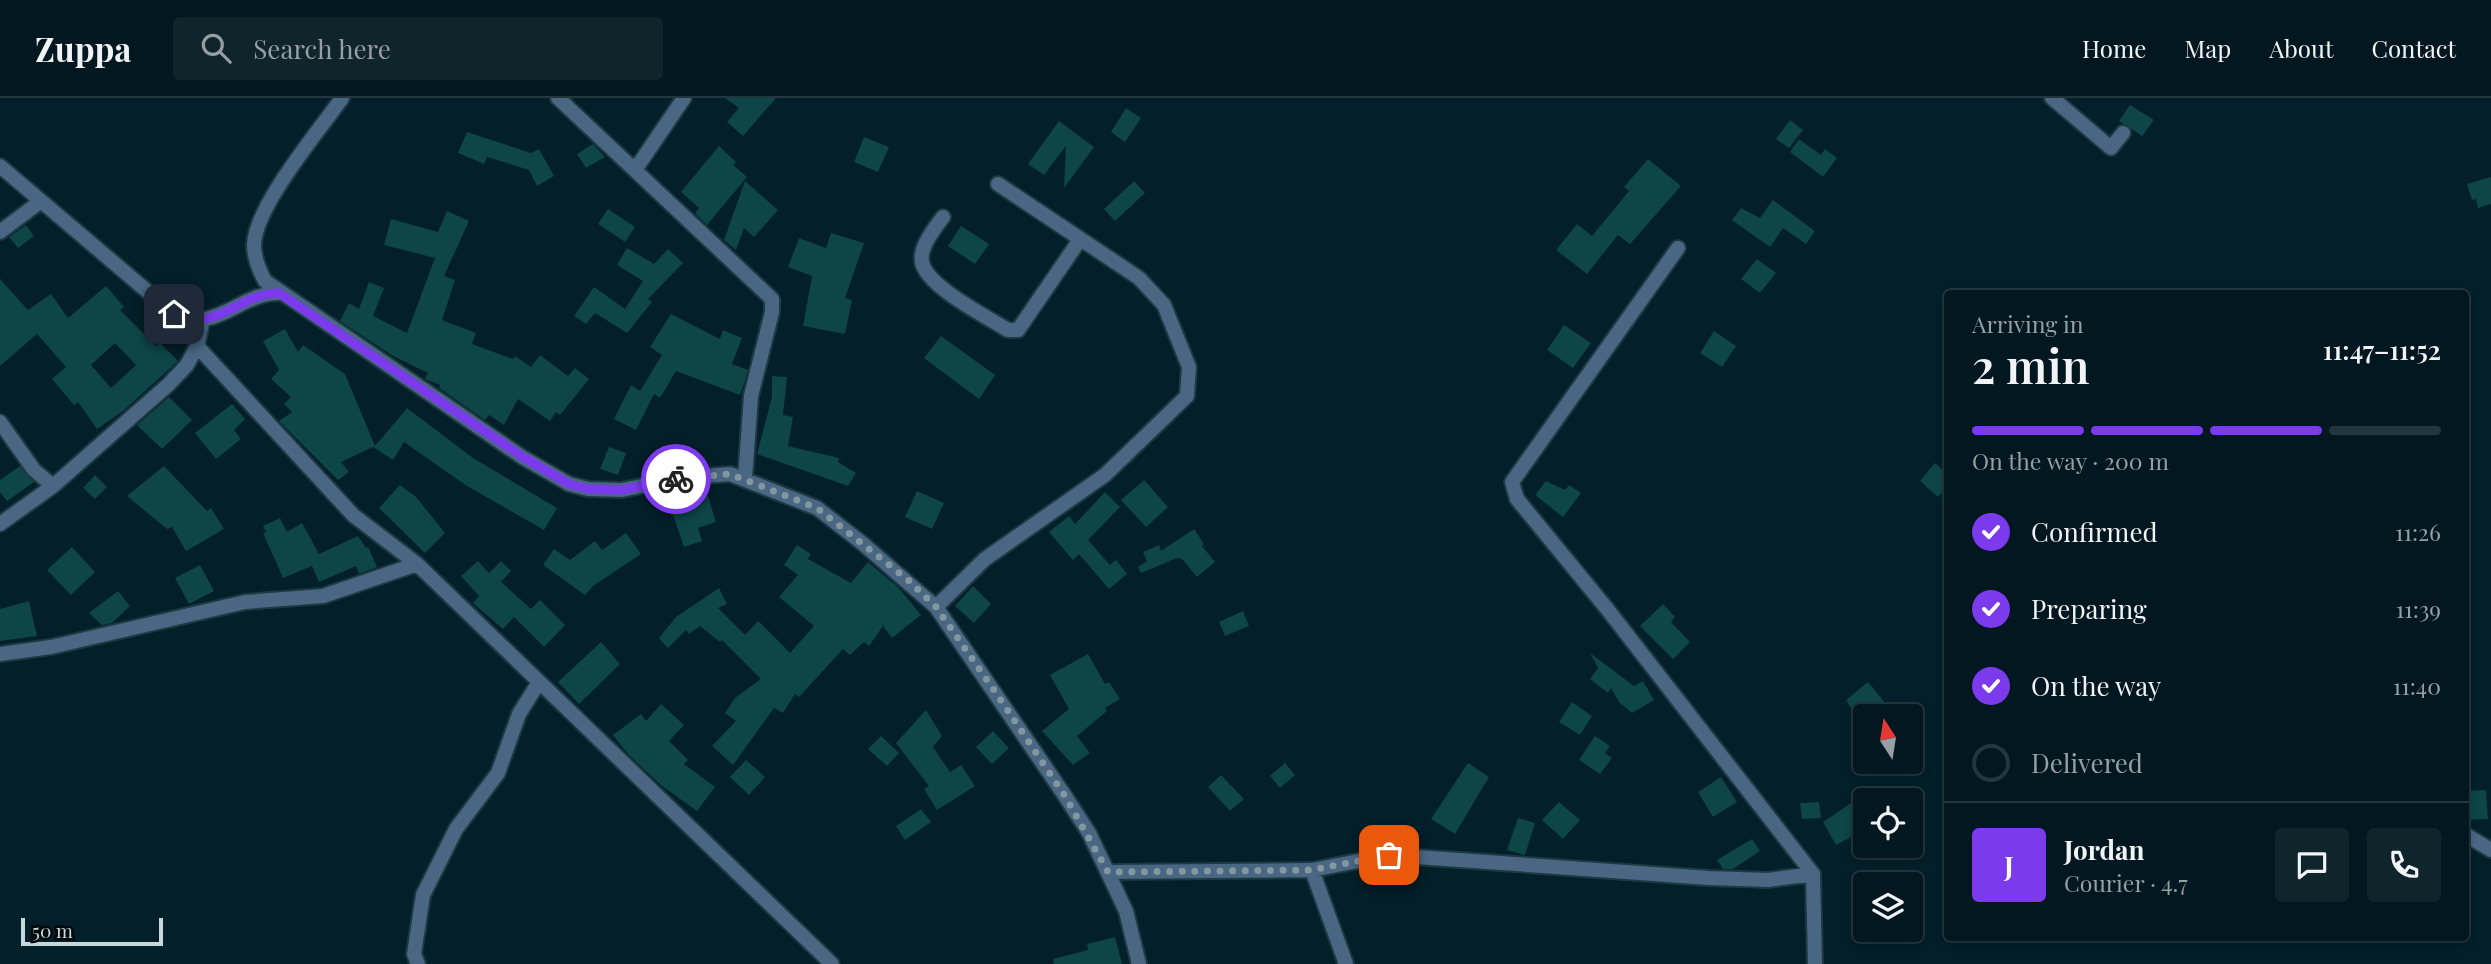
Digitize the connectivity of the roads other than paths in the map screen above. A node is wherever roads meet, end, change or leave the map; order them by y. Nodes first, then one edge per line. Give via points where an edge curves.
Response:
1 (342, 98) edge
2 (558, 98) edge
3 (684, 98) edge
4 (2052, 98) edge
5 (2123, 133) dead end
6 (0, 166) edge
7 (635, 170) junction
8 (998, 184) dead end
9 (41, 201) junction
10 (943, 216) dead end
11 (0, 232) edge
12 (1079, 241) junction
13 (1678, 248) dead end
14 (279, 293) junction
15 (204, 319) junction
16 (197, 346) junction
17 (0, 422) edge
18 (745, 478) junction
19 (53, 486) junction
20 (0, 524) edge
21 (417, 564) junction
22 (936, 607) junction
23 (0, 654) edge
24 (539, 682) junction
25 (2469, 837) edge
26 (2491, 850) edge
27 (1311, 870) junction
28 (1108, 872) junction
29 (1813, 874) junction
30 (418, 964) edge
31 (832, 964) edge
32 (1139, 964) edge
33 (1346, 964) edge
34 (1815, 964) edge

1 - 14 street via 259,222 254,245 258,269
2 - 7 street
3 - 7 street
4 - 5 street via 2111,148
6 - 9 street
7 - 18 street via 772,299 751,396
8 - 12 street
9 - 11 street
9 - 15 street via 174,314 189,321
10 - 12 street via 926,242 921,260 928,275 1008,330 1018,330 1034,310
12 - 22 street via 1139,278 1164,305 1189,367 1187,396 1105,475 985,559
13 - 29 street via 1513,482 1517,499
14 - 15 street via 263,293
14 - 18 street via 569,484 622,490 680,478 730,474
15 - 16 street
16 - 19 street via 168,385
16 - 21 street via 353,515
17 - 19 street via 34,470
18 - 22 street via 817,508
19 - 20 street
21 - 23 street via 323,596 245,602 51,647
21 - 24 street
22 - 28 street via 1065,796
24 - 30 street via 519,714 498,773 456,829 423,895 414,954
24 - 31 street
25 - 26 street
27 - 28 street
27 - 29 street via 1389,855 1709,878 1768,880
27 - 33 street
28 - 32 street via 1126,911
29 - 34 street

